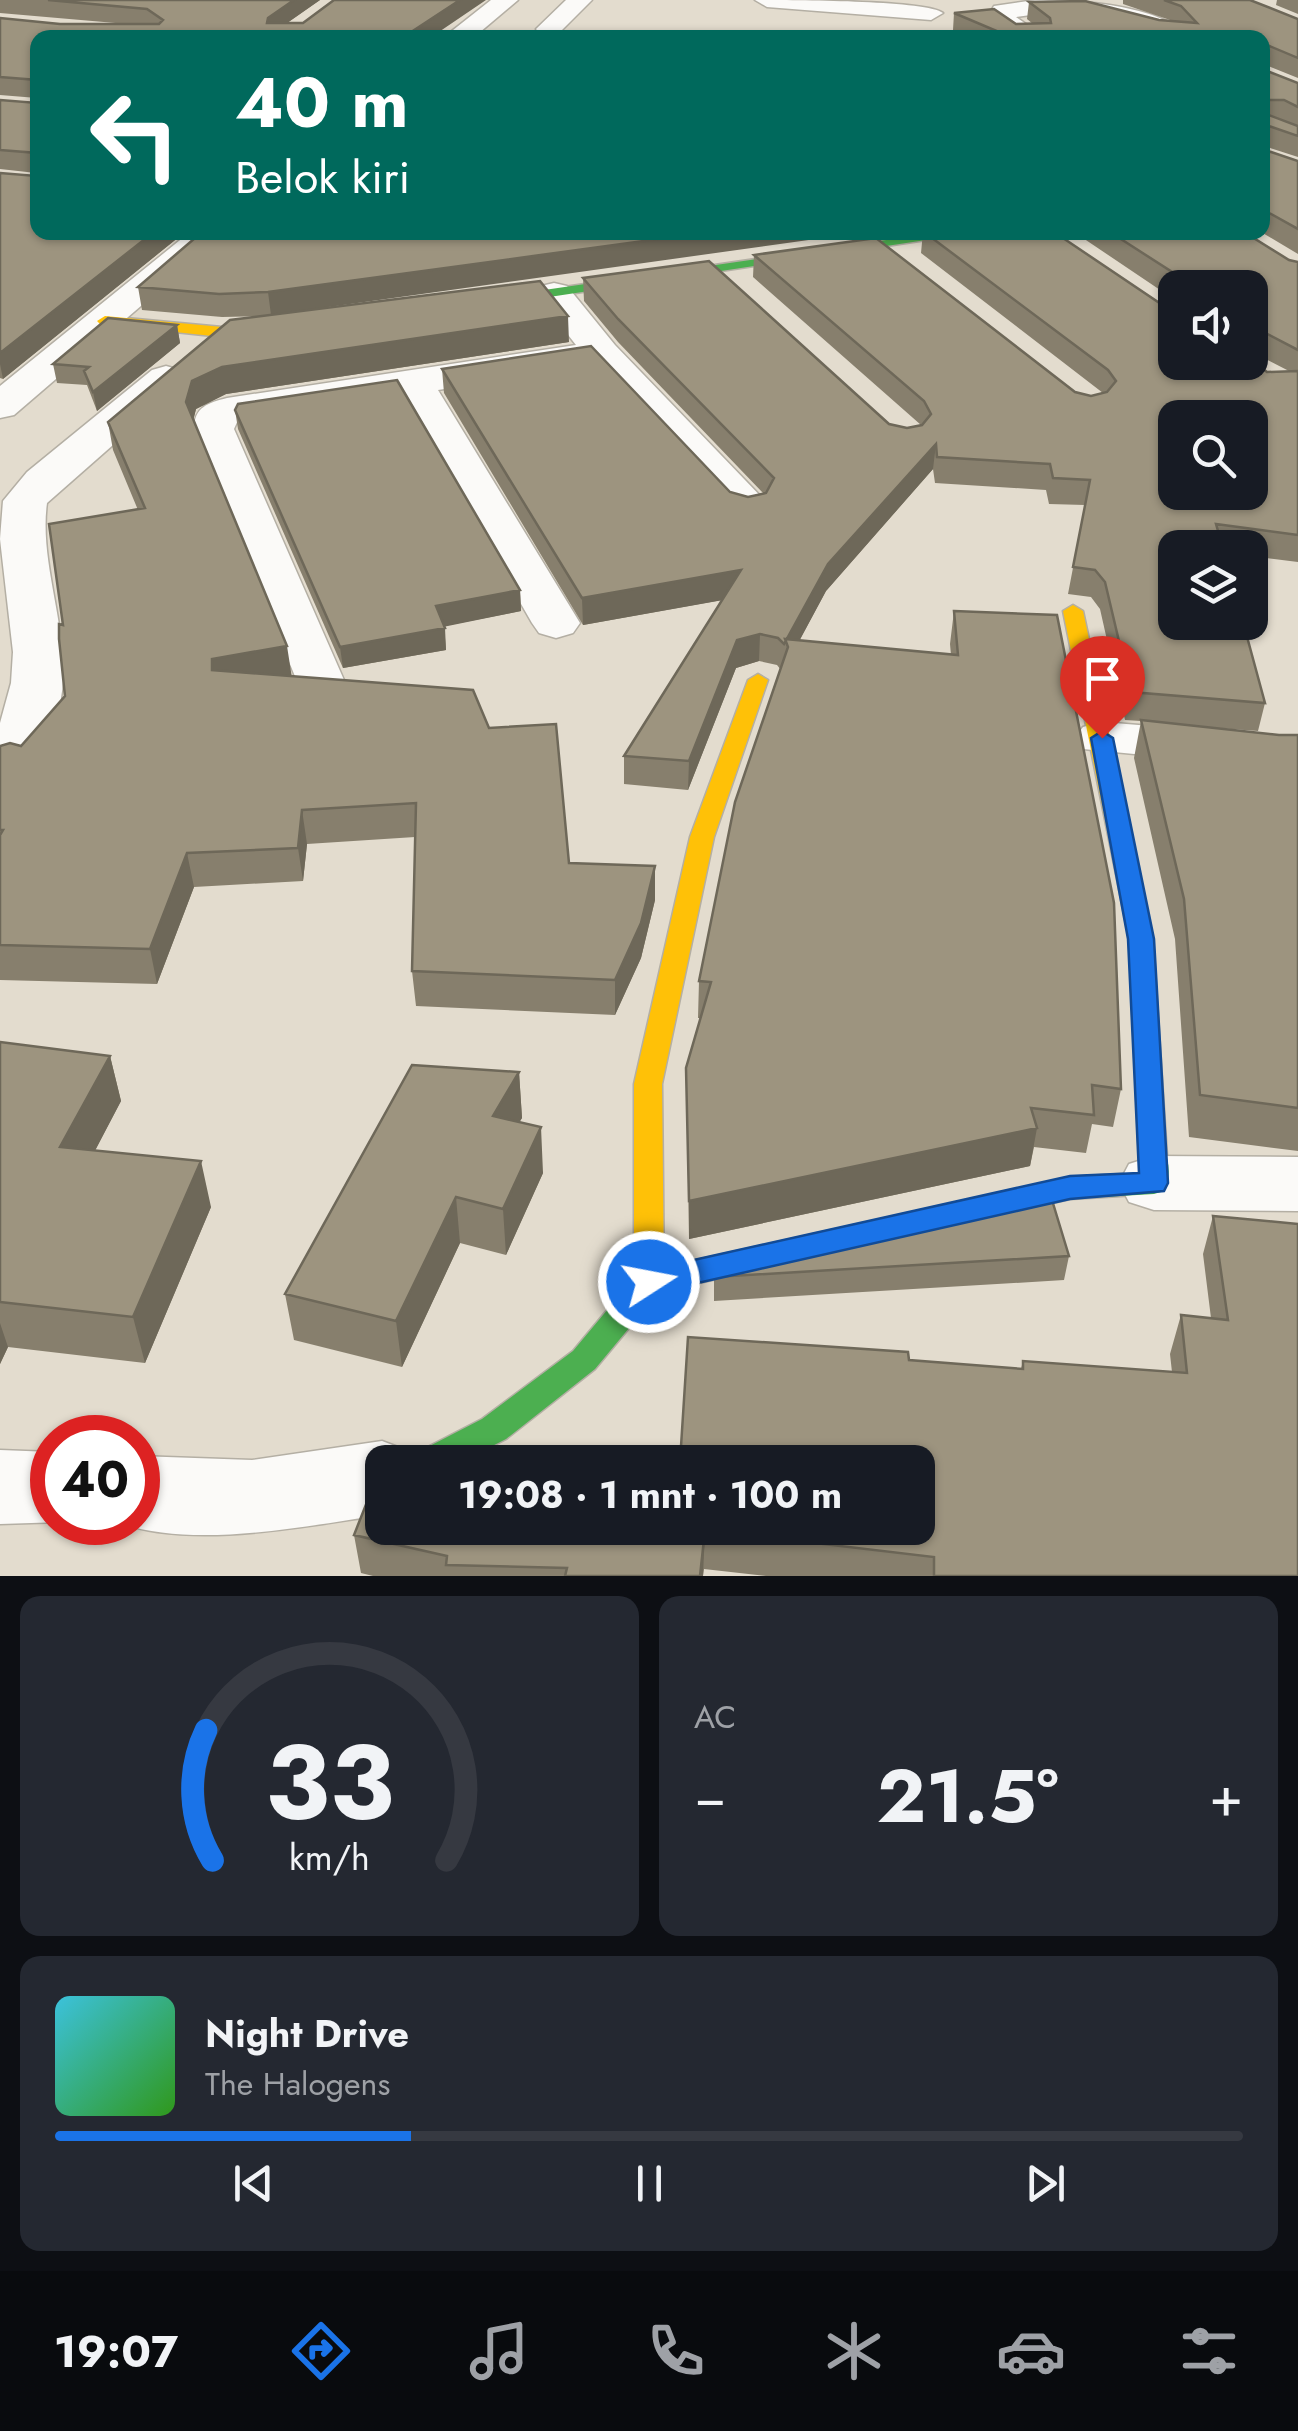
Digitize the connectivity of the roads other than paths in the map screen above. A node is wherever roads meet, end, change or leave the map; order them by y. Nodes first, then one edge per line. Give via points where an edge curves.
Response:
1 (506, 0) edge
2 (580, 0) edge
3 (767, 0) edge
4 (931, 14) dead end
5 (549, 29) dead end
6 (467, 30) edge
7 (1018, 30) edge
8 (1159, 30) edge
9 (202, 240) edge
10 (917, 240) edge
11 (883, 245) junction
12 (719, 269) junction
13 (914, 270) edge
14 (554, 294) junction
15 (747, 296) edge
16 (460, 306) edge
17 (105, 322) junction
18 (309, 326) edge
19 (222, 332) junction
20 (602, 353) junction
21 (414, 383) junction
22 (0, 406) edge
23 (748, 506) edge
24 (1073, 611) dead end
25 (556, 623) dead end
26 (320, 680) edge
27 (758, 680) dead end
28 (1102, 738) junction
29 (1298, 754) edge
30 (0, 763) edge
31 (1154, 1183) junction
32 (1298, 1184) edge
33 (649, 1282) junction
34 (463, 1445) edge
35 (365, 1480) edge
36 (0, 1487) edge
37 (30, 1489) edge
38 (160, 1494) edge

1 - 6 street
2 - 5 street
3 - 4 street
7 - 8 street via 999,17 1003,11 1056,4 1101,6
9 - 17 street
10 - 11 street
11 - 12 street
11 - 13 street
12 - 14 street
12 - 15 street
14 - 16 street
14 - 20 street
17 - 19 street
17 - 22 street
18 - 19 street
19 - 30 street via 42,480 26,501 22,528 39,689 28,727
20 - 21 street
20 - 23 street
21 - 25 street
21 - 26 street via 214,417
24 - 28 street
27 - 33 street via 702,838 648,1084
28 - 29 street
28 - 31 street via 1141,939
31 - 32 street
31 - 33 street via 1070,1188
33 - 34 street via 584,1360
35 - 38 street via 252,1497
36 - 37 street

